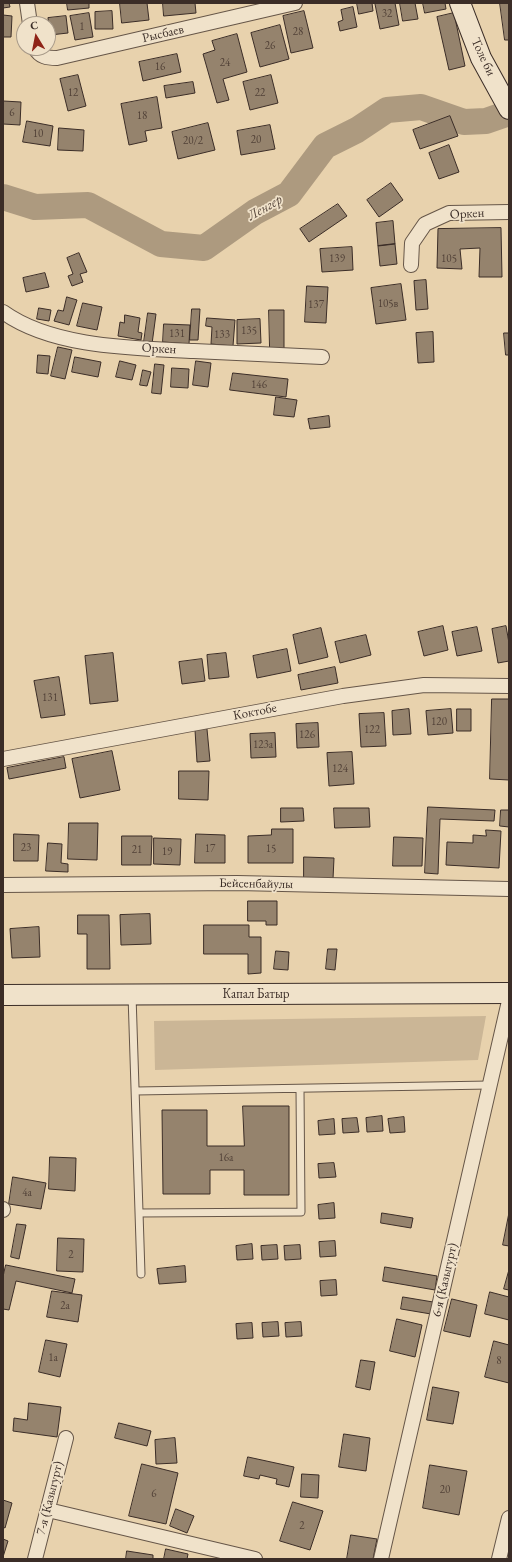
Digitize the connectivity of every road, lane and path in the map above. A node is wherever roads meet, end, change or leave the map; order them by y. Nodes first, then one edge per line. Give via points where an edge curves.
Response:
1 (27, 3) edge
2 (295, 3) edge
3 (460, 3) edge
4 (29, 16) edge
5 (43, 56) edge
6 (506, 104) edge
7 (509, 212) edge
8 (411, 265) dead end
9 (3, 312) edge
10 (322, 357) dead end
11 (509, 686) edge
12 (3, 759) edge
13 (3, 885) edge
14 (509, 888) edge
15 (509, 993) edge
16 (132, 994) junction
17 (3, 995) edge
18 (509, 1001) edge
19 (490, 1085) junction
20 (300, 1089) junction
21 (136, 1091) junction
22 (139, 1213) junction
23 (141, 1274) dead end
24 (66, 1438) dead end
25 (48, 1510) junction
26 (509, 1518) edge
27 (34, 1559) edge
28 (255, 1559) edge
29 (381, 1559) edge
30 (499, 1559) edge

1 - 4 street
2 - 5 street, Рысбаев via 57,58
3 - 6 main road, Толе би via 481,58
7 - 8 street, Оркен via 449,213 425,224 412,243
9 - 10 street, Оркен via 15,320 56,336 119,347
11 - 12 street, Коктобе via 424,685 343,696
13 - 14 street, Бейсенбайулы via 237,883
15 - 16 main road, Капал Батыр
16 - 17 main road, Капал Батыр
16 - 21 lane
18 - 19 street, 6-я (Казыгурт)
19 - 20 lane
19 - 29 street, 6-я (Казыгурт)
20 - 21 lane
20 - 22 lane via 301,1212
21 - 22 lane
22 - 23 lane
24 - 25 street, 7-я (Казыгурт)
25 - 27 street, 7-я (Казыгурт)
25 - 28 street
26 - 30 street

